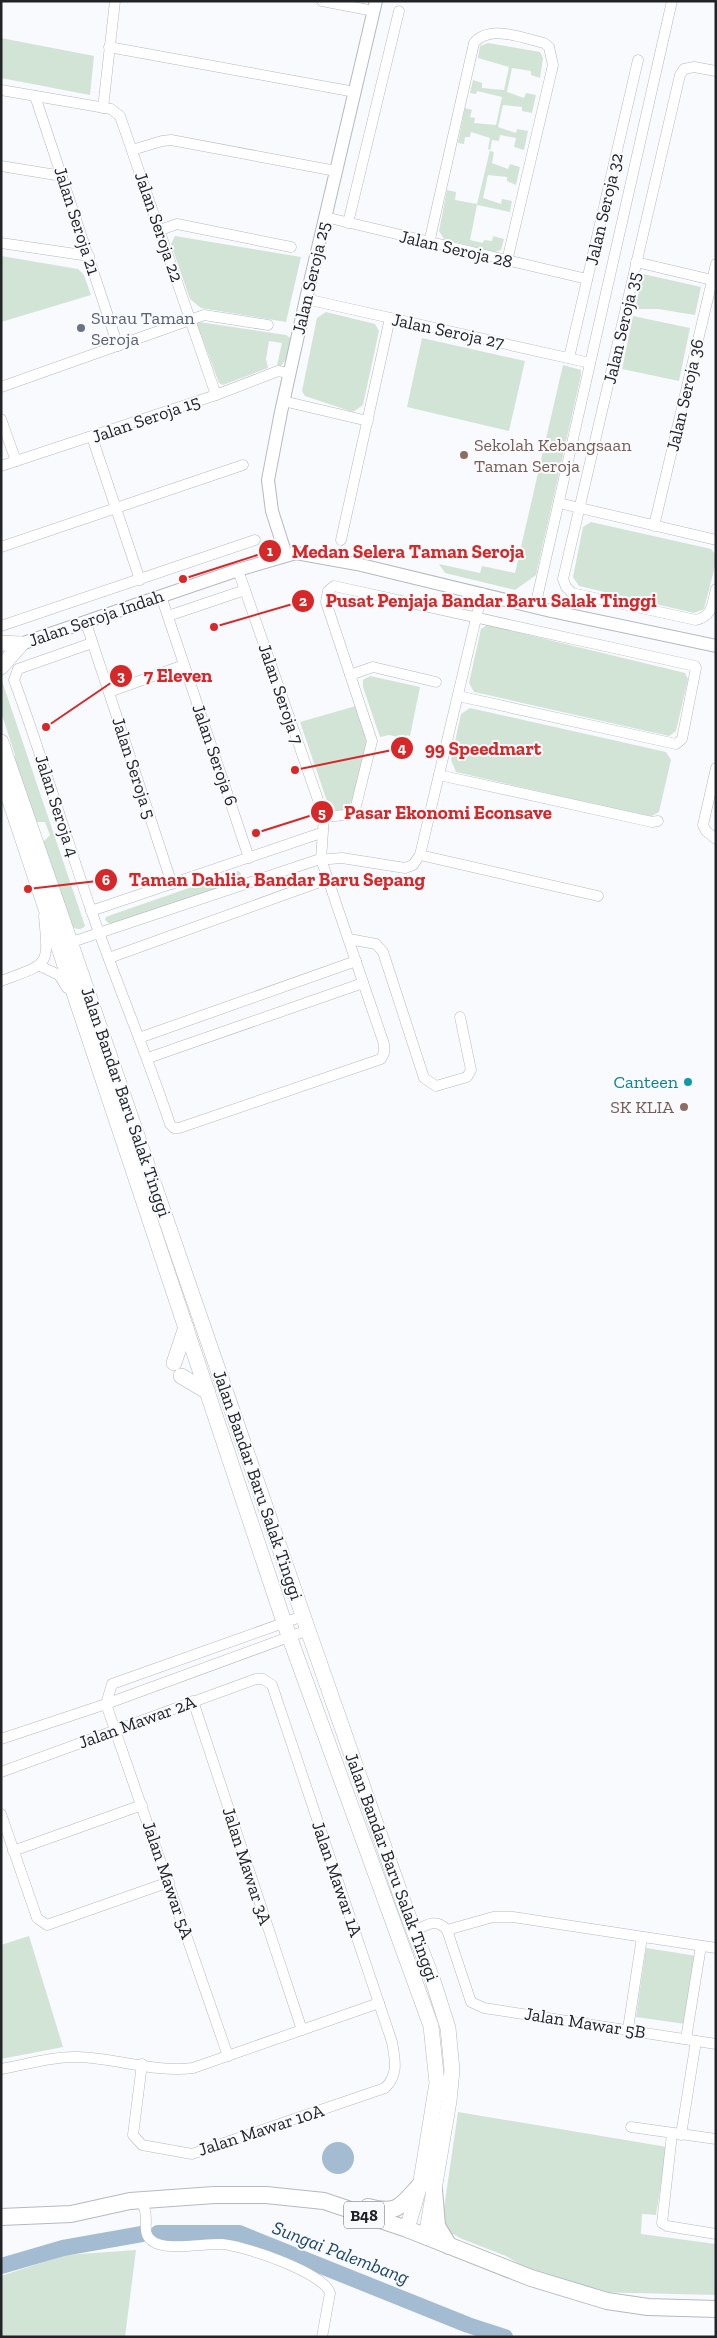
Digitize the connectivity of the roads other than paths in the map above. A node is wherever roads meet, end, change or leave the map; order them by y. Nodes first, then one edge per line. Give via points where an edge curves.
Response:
1 (115, 1) edge
2 (322, 1) edge
3 (672, 1) edge
4 (375, 6) edge
5 (399, 11) dead end
6 (109, 47) junction
7 (638, 60) dead end
8 (716, 72) edge
9 (1, 90) edge
10 (355, 92) junction
11 (35, 96) junction
12 (103, 108) junction
13 (132, 150) junction
14 (1, 166) edge
15 (336, 171) junction
16 (62, 176) junction
17 (325, 217) junction
18 (348, 223) junction
19 (160, 230) junction
20 (1, 243) edge
21 (429, 243) junction
22 (291, 247) dead end
23 (89, 256) junction
24 (507, 261) junction
25 (636, 262) junction
26 (716, 264) edge
27 (587, 279) junction
28 (714, 280) edge
29 (306, 299) junction
30 (390, 318) junction
31 (191, 320) junction
32 (268, 325) dead end
33 (118, 346) junction
34 (569, 358) junction
35 (590, 363) junction
36 (290, 373) junction
37 (1, 387) edge
38 (216, 395) junction
39 (283, 401) junction
40 (1, 419) edge
41 (368, 421) junction
42 (92, 437) junction
43 (16, 461) junction
44 (242, 465) dead end
45 (1, 466) edge
46 (559, 503) junction
47 (116, 508) junction
48 (580, 508) junction
49 (654, 526) junction
50 (255, 540) dead end
51 (341, 540) dead end
52 (716, 540) edge
53 (1, 547) edge
54 (286, 554) junction
55 (238, 570) junction
56 (140, 580) junction
57 (716, 589) edge
58 (245, 590) junction
59 (482, 593) junction
60 (161, 596) junction
61 (535, 607) junction
62 (168, 616) junction
63 (476, 616) junction
64 (86, 624) junction
65 (2, 626) edge
66 (92, 642) junction
67 (1, 643) edge
68 (21, 644) junction
69 (716, 646) edge
70 (1, 650) edge
71 (184, 665) junction
72 (1, 667) edge
73 (350, 675) junction
74 (436, 682) dead end
75 (108, 692) junction
76 (458, 696) junction
77 (1, 742) edge
78 (716, 768) edge
79 (1, 774) edge
80 (439, 775) junction
81 (324, 817) junction
82 (658, 821) dead end
83 (321, 833) junction
84 (716, 839) edge
85 (420, 855) junction
86 (249, 858) junction
87 (321, 859) junction
88 (328, 879) junction
89 (172, 884) junction
90 (42, 895) junction
91 (598, 896) dead end
92 (92, 911) junction
93 (99, 932) junction
94 (349, 939) junction
95 (65, 944) junction
96 (109, 958) junction
97 (356, 961) junction
98 (40, 966) junction
99 (1, 981) edge
100 (363, 983) junction
101 (460, 1017) dead end
102 (84, 1020) junction
103 (140, 1038) junction
104 (148, 1058) junction
105 (186, 1327) junction
106 (208, 1392) junction
107 (303, 1616) junction
108 (284, 1622) junction
109 (308, 1630) junction
110 (290, 1637) junction
111 (272, 1684) joint
112 (193, 1701) junction
113 (106, 1704) junction
114 (115, 1729) junction
115 (1, 1739) edge
116 (1, 1772) edge
117 (142, 1805) junction
118 (1, 1814) edge
119 (13, 1851) junction
120 (169, 1882) junction
121 (447, 1930) junction
122 (415, 1931) junction
123 (642, 1938) junction
124 (701, 1946) junction
125 (716, 1948) edge
126 (379, 2003) junction
127 (628, 2029) junction
128 (302, 2030) junction
129 (691, 2040) junction
130 (716, 2044) edge
131 (228, 2056) junction
132 (142, 2064) junction
133 (1, 2069) edge
134 (394, 2074) joint
135 (631, 2127) dead end
136 (677, 2134) junction
137 (716, 2139) edge
138 (427, 2188) junction
139 (266, 2195) junction
140 (141, 2201) junction
141 (1, 2217) edge
142 (407, 2229) junction
143 (716, 2234) edge
144 (426, 2237) junction
145 (450, 2246) junction
146 (716, 2309) edge
147 (322, 2337) edge

1 - 6 street
2 - 4 street
3 - 35 street
4 - 10 street, Jalan Seroja 25
5 - 18 street
6 - 10 street
6 - 12 street
7 - 27 street, Jalan Seroja 32
8 - 25 street, Jalan Seroja 35 via 694,67 684,69 680,75
9 - 11 street
10 - 15 street, Jalan Seroja 25
11 - 12 street
11 - 16 street, Jalan Seroja 21
12 - 13 street, Jalan Seroja 22 via 111,109 120,116
13 - 15 street via 171,140
13 - 19 street, Jalan Seroja 22
14 - 16 street
15 - 17 street, Jalan Seroja 25
16 - 23 street, Jalan Seroja 21
17 - 18 street, Jalan Seroja 28
17 - 29 street, Jalan Seroja 25
18 - 21 street, Jalan Seroja 28
19 - 22 street via 177,224
19 - 31 street, Jalan Seroja 22
20 - 23 street
21 - 24 street, Jalan Seroja 28
21 - 24 street via 474,43 493,32 544,43 550,47 553,64
23 - 33 street, Jalan Seroja 21
24 - 27 street, Jalan Seroja 28
25 - 28 street
25 - 48 street, Jalan Seroja 35
26 - 28 street, Jalan Seroja 36
27 - 34 street, Jalan Seroja 32
28 - 49 street, Jalan Seroja 36
29 - 30 street, Jalan Seroja 27
29 - 36 street, Jalan Seroja 25
30 - 34 street, Jalan Seroja 27
30 - 41 street
31 - 32 street via 204,315
31 - 33 street
31 - 38 street, Jalan Seroja 22
33 - 37 street
34 - 35 street, Jalan Seroja 27
35 - 46 street
36 - 38 street, Jalan Seroja 15 via 278,371
36 - 39 street, Jalan Seroja 25
38 - 42 street, Jalan Seroja 15
39 - 41 street
39 - 54 street, Jalan Seroja 25 via 268,488
40 - 43 street
41 - 51 street
42 - 43 street, Jalan Seroja 15
42 - 47 street
43 - 45 street, Jalan Seroja 15
44 - 47 street
46 - 48 street
46 - 61 street
47 - 53 street
47 - 56 street
48 - 49 street
48 - 57 street, Jalan Seroja 35 via 563,579 572,593 696,620 711,612
49 - 52 street
50 - 56 street
54 - 55 street, Jalan Seroja Indah
54 - 59 street, Jalan Seroja Indah via 302,553 333,559
55 - 58 street, Jalan Seroja 7
55 - 60 street, Jalan Seroja Indah
56 - 65 street
58 - 62 street
58 - 81 street, Jalan Seroja 7
59 - 61 street, Jalan Seroja Indah
59 - 63 street
60 - 62 street, Jalan Seroja 6
60 - 64 street, Jalan Seroja Indah
61 - 69 street, Jalan Seroja Indah
62 - 71 street, Jalan Seroja 6
63 - 73 street via 334,586 328,591 326,602
63 - 76 street
63 - 76 street via 695,666 682,739 676,744
64 - 66 street, Jalan Seroja 5
64 - 68 street, Jalan Seroja Indah
66 - 75 street, Jalan Seroja 5
66 - 92 street, Jalan Seroja 4 via 18,669 14,680
67 - 68 main road
68 - 70 street, Jalan Seroja Indah
68 - 72 main road
71 - 75 street
71 - 86 street, Jalan Seroja 6
73 - 74 street via 374,667
73 - 81 street via 372,741 355,810 345,815
75 - 89 street, Jalan Seroja 5
76 - 80 street
77 - 95 main road, Jalan Bandar Baru Salak Tinggi
78 - 84 street via 702,825
79 - 90 main road, Jalan Bandar Baru Salak Tinggi
80 - 82 street
80 - 85 street
81 - 83 street
83 - 86 street
83 - 87 street
85 - 87 street via 413,865 405,868 342,858
85 - 91 street
86 - 89 street
87 - 88 street
87 - 93 street
88 - 94 street
88 - 96 street
89 - 92 street
90 - 95 main road, Jalan Bandar Baru Salak Tinggi
90 - 98 street via 47,946
92 - 93 street, Jalan Seroja 4
93 - 95 street
93 - 96 street, Jalan Seroja 4
94 - 97 street
94 - 101 street via 376,944 383,952 424,1078 436,1086 467,1077 471,1070
95 - 102 main road, Jalan Bandar Baru Salak Tinggi
95 - 107 main road, Jalan Bandar Baru Salak Tinggi
96 - 103 street, Jalan Seroja 4
97 - 100 street
97 - 103 street
98 - 99 street
98 - 102 street via 62,978
100 - 104 street
100 - 104 street, Jalan Seroja 4 via 384,1044 380,1059 179,1128 170,1124
102 - 105 main road, Jalan Bandar Baru Salak Tinggi
103 - 104 street, Jalan Seroja 4
105 - 106 main road, Jalan Bandar Baru Salak Tinggi
105 - 106 main road via 178,1370
106 - 108 main road, Jalan Bandar Baru Salak Tinggi
107 - 108 street
107 - 109 main road, Jalan Bandar Baru Salak Tinggi
108 - 110 main road, Jalan Bandar Baru Salak Tinggi
108 - 113 street via 112,1684
109 - 110 street
109 - 122 main road, Jalan Bandar Baru Salak Tinggi
110 - 113 street
110 - 138 main road, Jalan Bandar Baru Salak Tinggi via 431,2026 437,2082
111 - 112 street, Jalan Mawar 2A via 256,1679
111 - 126 street, Jalan Mawar 1A
112 - 114 street, Jalan Mawar 2A
112 - 128 street, Jalan Mawar 3A
113 - 114 street, Jalan Mawar 5A
113 - 115 street
114 - 116 street, Jalan Mawar 2A
114 - 117 street, Jalan Mawar 5A
117 - 119 street
117 - 120 street, Jalan Mawar 5A
118 - 119 street
119 - 120 street via 36,1918 47,1925
120 - 131 street, Jalan Mawar 5A
121 - 122 street via 438,1923 432,1923
121 - 123 street via 493,1917 557,1923
121 - 127 street, Jalan Mawar 5B via 471,2002 484,2008
122 - 138 main road, Jalan Bandar Baru Salak Tinggi via 448,2028 452,2070 445,2133
123 - 124 street
123 - 127 street
124 - 125 street
124 - 129 street
126 - 128 street
126 - 134 street, Jalan Mawar 1A via 392,2042 396,2064
127 - 129 street, Jalan Mawar 5B
128 - 131 street
129 - 130 street, Jalan Mawar 5B
129 - 136 street
131 - 132 street via 186,2069
132 - 133 street via 75,2056
132 - 134 street, Jalan Mawar 10A via 133,2135 142,2145 192,2154 385,2088
135 - 136 street
136 - 137 street
136 - 143 street via 662,2223
138 - 139 main road via 401,2206 385,2212 306,2189
138 - 142 main road, Jalan Bandar Baru Salak Tinggi
138 - 144 main road, Jalan Bandar Baru Salak Tinggi
138 - 145 main road via 437,2226
139 - 140 main road, B48
139 - 142 main road, B48 via 324,2201
140 - 141 main road, B48 via 71,2214
140 - 147 street via 149,2240 156,2244 222,2244 246,2248 320,2281 330,2293
142 - 144 main road, B48
144 - 145 main road, B48
145 - 146 main road, B48 via 531,2278 608,2301 648,2307

